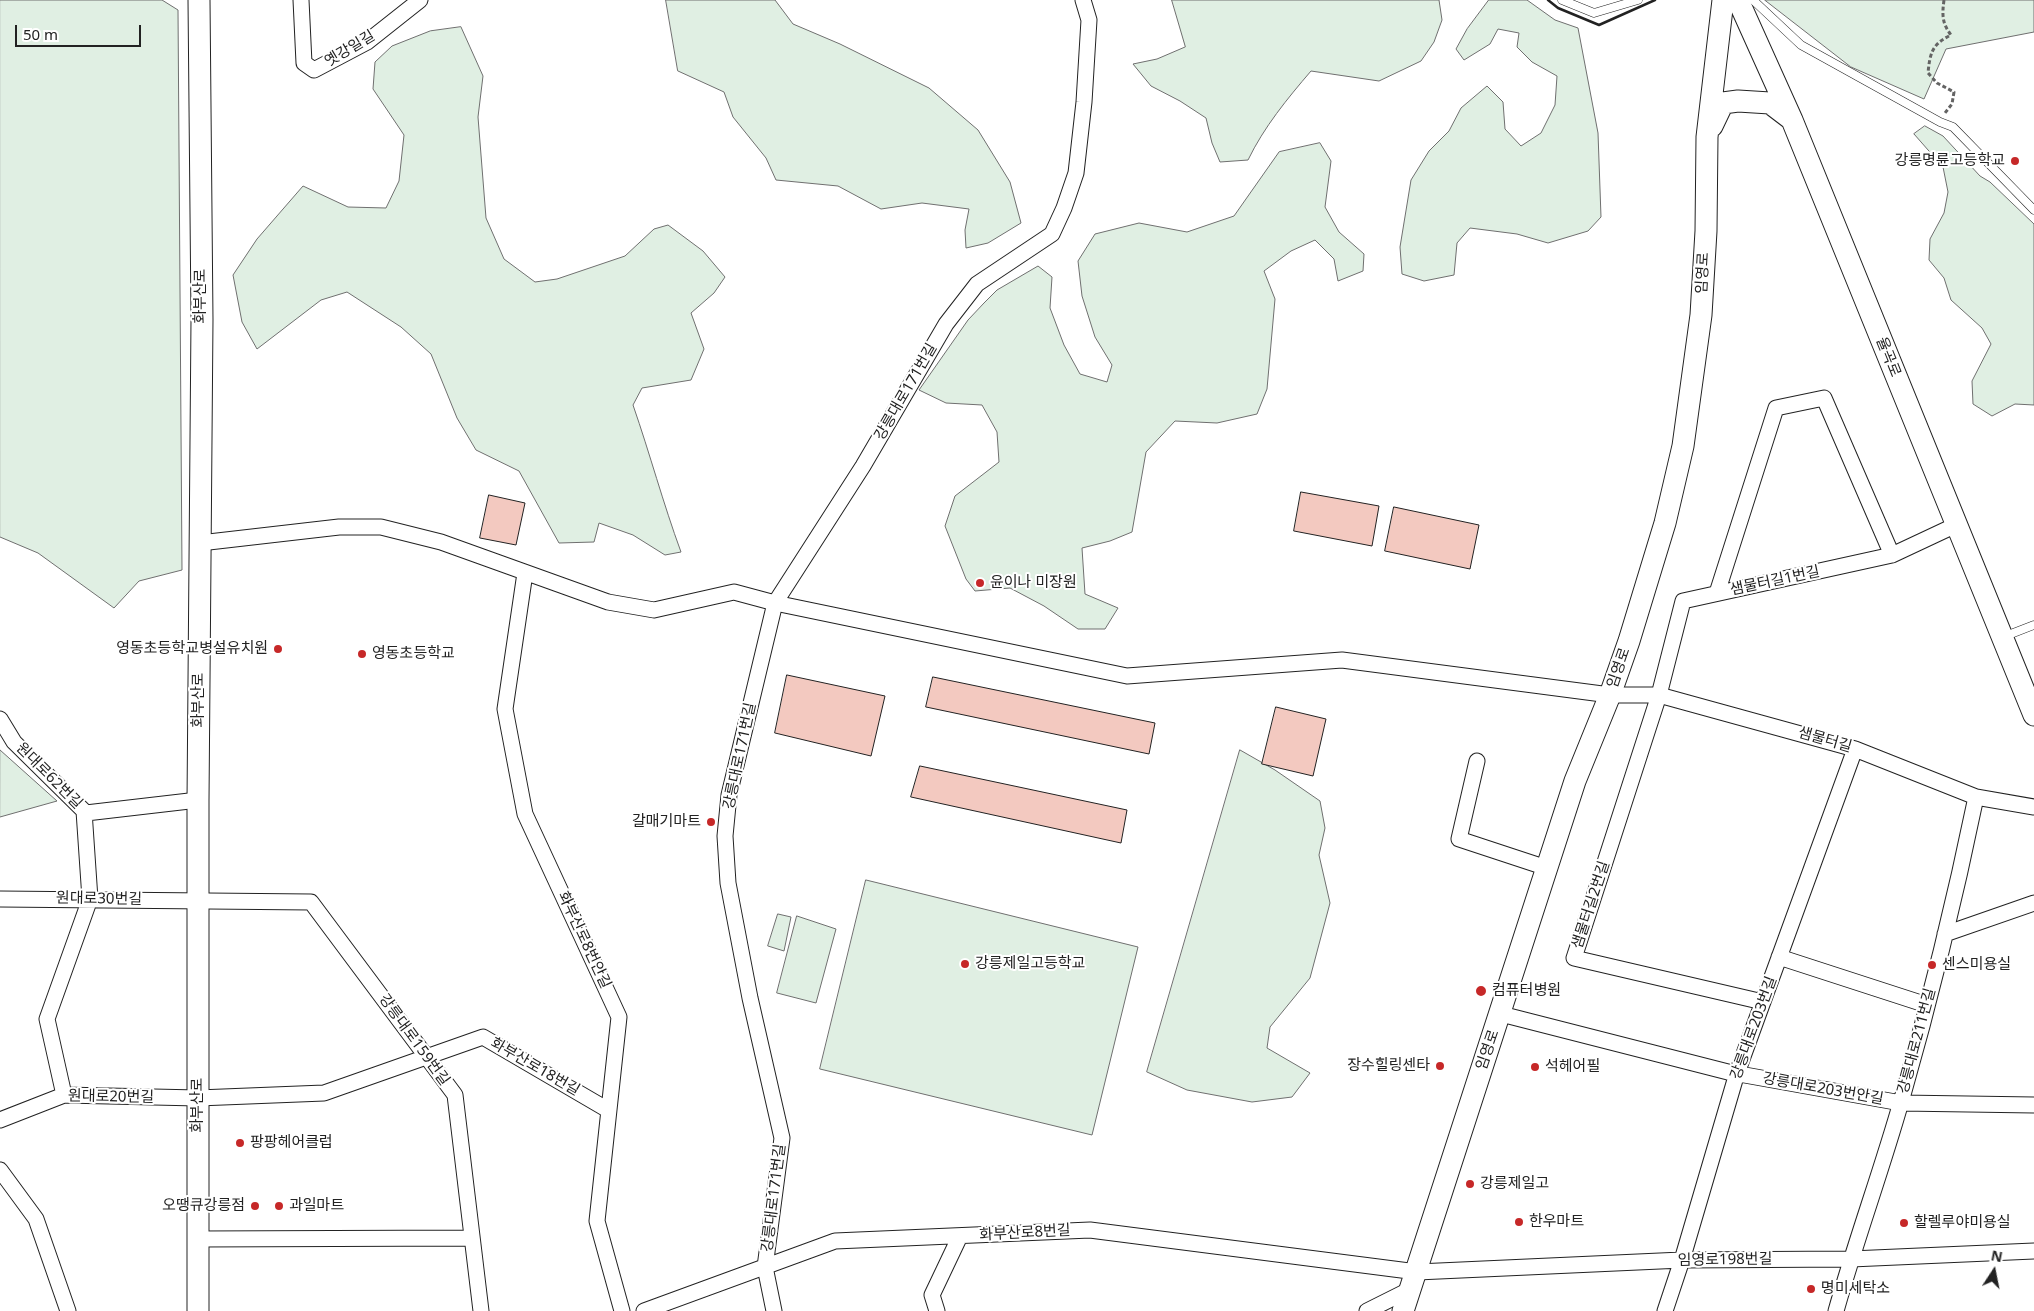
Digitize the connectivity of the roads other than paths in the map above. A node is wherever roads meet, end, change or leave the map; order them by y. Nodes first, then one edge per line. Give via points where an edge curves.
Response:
1 (199, 0) edge
2 (301, 0) edge
3 (420, 0) edge
4 (1083, 0) edge
5 (1562, 0) edge
6 (1638, 0) edge
7 (1723, 0) edge
8 (1738, 0) edge
9 (1753, 0) edge
10 (1792, 120) junction
11 (1707, 137) junction
12 (2034, 210) edge
13 (1956, 525) junction
14 (200, 543) junction
15 (1892, 555) junction
16 (525, 573) junction
17 (1718, 593) junction
18 (775, 603) junction
19 (2034, 625) edge
20 (2001, 638) junction
21 (1610, 695) junction
22 (1659, 695) junction
23 (2034, 715) edge
24 (0, 719) edge
25 (1855, 749) junction
26 (1477, 761) dead end
27 (1976, 797) junction
28 (198, 800) junction
29 (2034, 807) edge
30 (84, 811) junction
31 (1548, 868) junction
32 (0, 899) edge
33 (90, 899) junction
34 (198, 900) junction
35 (2034, 903) edge
36 (1944, 934) junction
37 (1779, 958) junction
38 (1763, 1002) junction
39 (1927, 1005) junction
40 (1500, 1014) junction
41 (426, 1057) junction
42 (1737, 1073) junction
43 (64, 1094) junction
44 (198, 1098) junction
45 (1901, 1103) junction
46 (2034, 1105) edge
47 (608, 1110) junction
48 (0, 1120) edge
49 (0, 1170) edge
50 (960, 1236) junction
51 (472, 1238) junction
52 (198, 1239) junction
53 (2034, 1251) edge
54 (1851, 1259) junction
55 (1682, 1260) junction
56 (765, 1267) junction
57 (1414, 1281) junction
58 (68, 1311) edge
59 (198, 1311) edge
60 (481, 1311) edge
61 (622, 1311) edge
62 (644, 1311) edge
63 (774, 1311) edge
64 (937, 1311) edge
65 (1367, 1311) edge
66 (1403, 1311) edge
67 (1665, 1311) edge
68 (1836, 1311) edge

1 - 14 street, 화부산로
2 - 3 street, 옛강일길 via 304,63 314,70 367,42
4 - 18 street, 강릉대로171번길 via 1089,20 1076,172 1052,234 977,284 946,324 863,466
5 - 6 lane via 1594,13
7 - 11 street, 임영로
8 - 10 street, 율곡로
9 - 12 lane via 1801,45 1953,127
10 - 11 street via 1770,103 1723,103
10 - 13 street, 율곡로
11 - 21 street, 임영로 via 1701,315 1683,446 1665,523
13 - 15 street, 샘물터길1번길
13 - 20 street, 율곡로
14 - 16 street, 샘물터길 via 340,527 381,527 441,542
14 - 28 street, 화부산로
15 - 17 street, 샘물터길1번길
15 - 17 street via 1824,398 1776,408
16 - 18 street, 샘물터길 via 608,602 654,610 734,592
16 - 47 street, 화부산로8번안길 via 505,710 524,814 620,1017
17 - 22 street, 샘물터길1번길 via 1683,601
18 - 21 street, 샘물터길 via 1127,676 1342,660
18 - 56 street, 강릉대로171번길 via 729,795 725,836 728,883 782,1138
19 - 20 lane
20 - 23 street, 율곡로
21 - 22 street, 샘물터길
21 - 31 street, 임영로 via 1575,781
22 - 25 street, 샘물터길
22 - 38 street, 샘물터길2번길 via 1574,958
24 - 30 street, 원대로62번길 via 14,742
25 - 27 street, 샘물터길
25 - 37 street, 강릉대로203번길
26 - 31 street via 1458,839
27 - 29 street, 샘물터길
27 - 36 street, 강릉대로211번길
28 - 30 street, 원대로62번길
28 - 34 street, 화부산로
30 - 33 street
31 - 40 street, 임영로
32 - 33 street, 원대로30번길
33 - 34 street, 원대로30번길
33 - 43 street via 47,1019
34 - 41 street, 강릉대로159번길 via 311,902
34 - 44 street, 화부산로
35 - 36 street
36 - 39 street, 강릉대로211번길
37 - 38 street, 강릉대로203번길
37 - 39 street
38 - 42 street, 강릉대로203번길
39 - 45 street, 강릉대로211번길
40 - 42 street, 강릉대로203번안길
40 - 57 street, 임영로 via 1437,1201
41 - 44 street, 화부산로18번길 via 324,1093
41 - 47 street, 화부산로18번길 via 483,1037
41 - 51 street, 강릉대로159번길 via 455,1096
42 - 45 street, 강릉대로203번안길
42 - 55 street, 강릉대로203번길
43 - 44 street, 원대로20번길
43 - 48 street, 원대로20번길
44 - 52 street, 화부산로
45 - 46 street, 강릉대로203번안길
45 - 54 street, 강릉대로211번길
47 - 61 street, 화부산로8번안길 via 597,1221
49 - 58 street via 36,1219
50 - 56 street, 화부산로8번길 via 835,1242
50 - 57 street, 화부산로8번길 via 1090,1230
50 - 64 street via 932,1295
51 - 52 street
51 - 60 street, 강릉대로159번길
52 - 59 street, 화부산로
53 - 54 street, 임영로198번길
54 - 55 street, 임영로198번길
54 - 68 street, 강릉대로211번길
55 - 57 street, 임영로198번길
55 - 67 street, 강릉대로203번길
56 - 62 street, 화부산로8번길
56 - 63 street, 강릉대로171번길
57 - 65 street
57 - 66 street, 임영로

